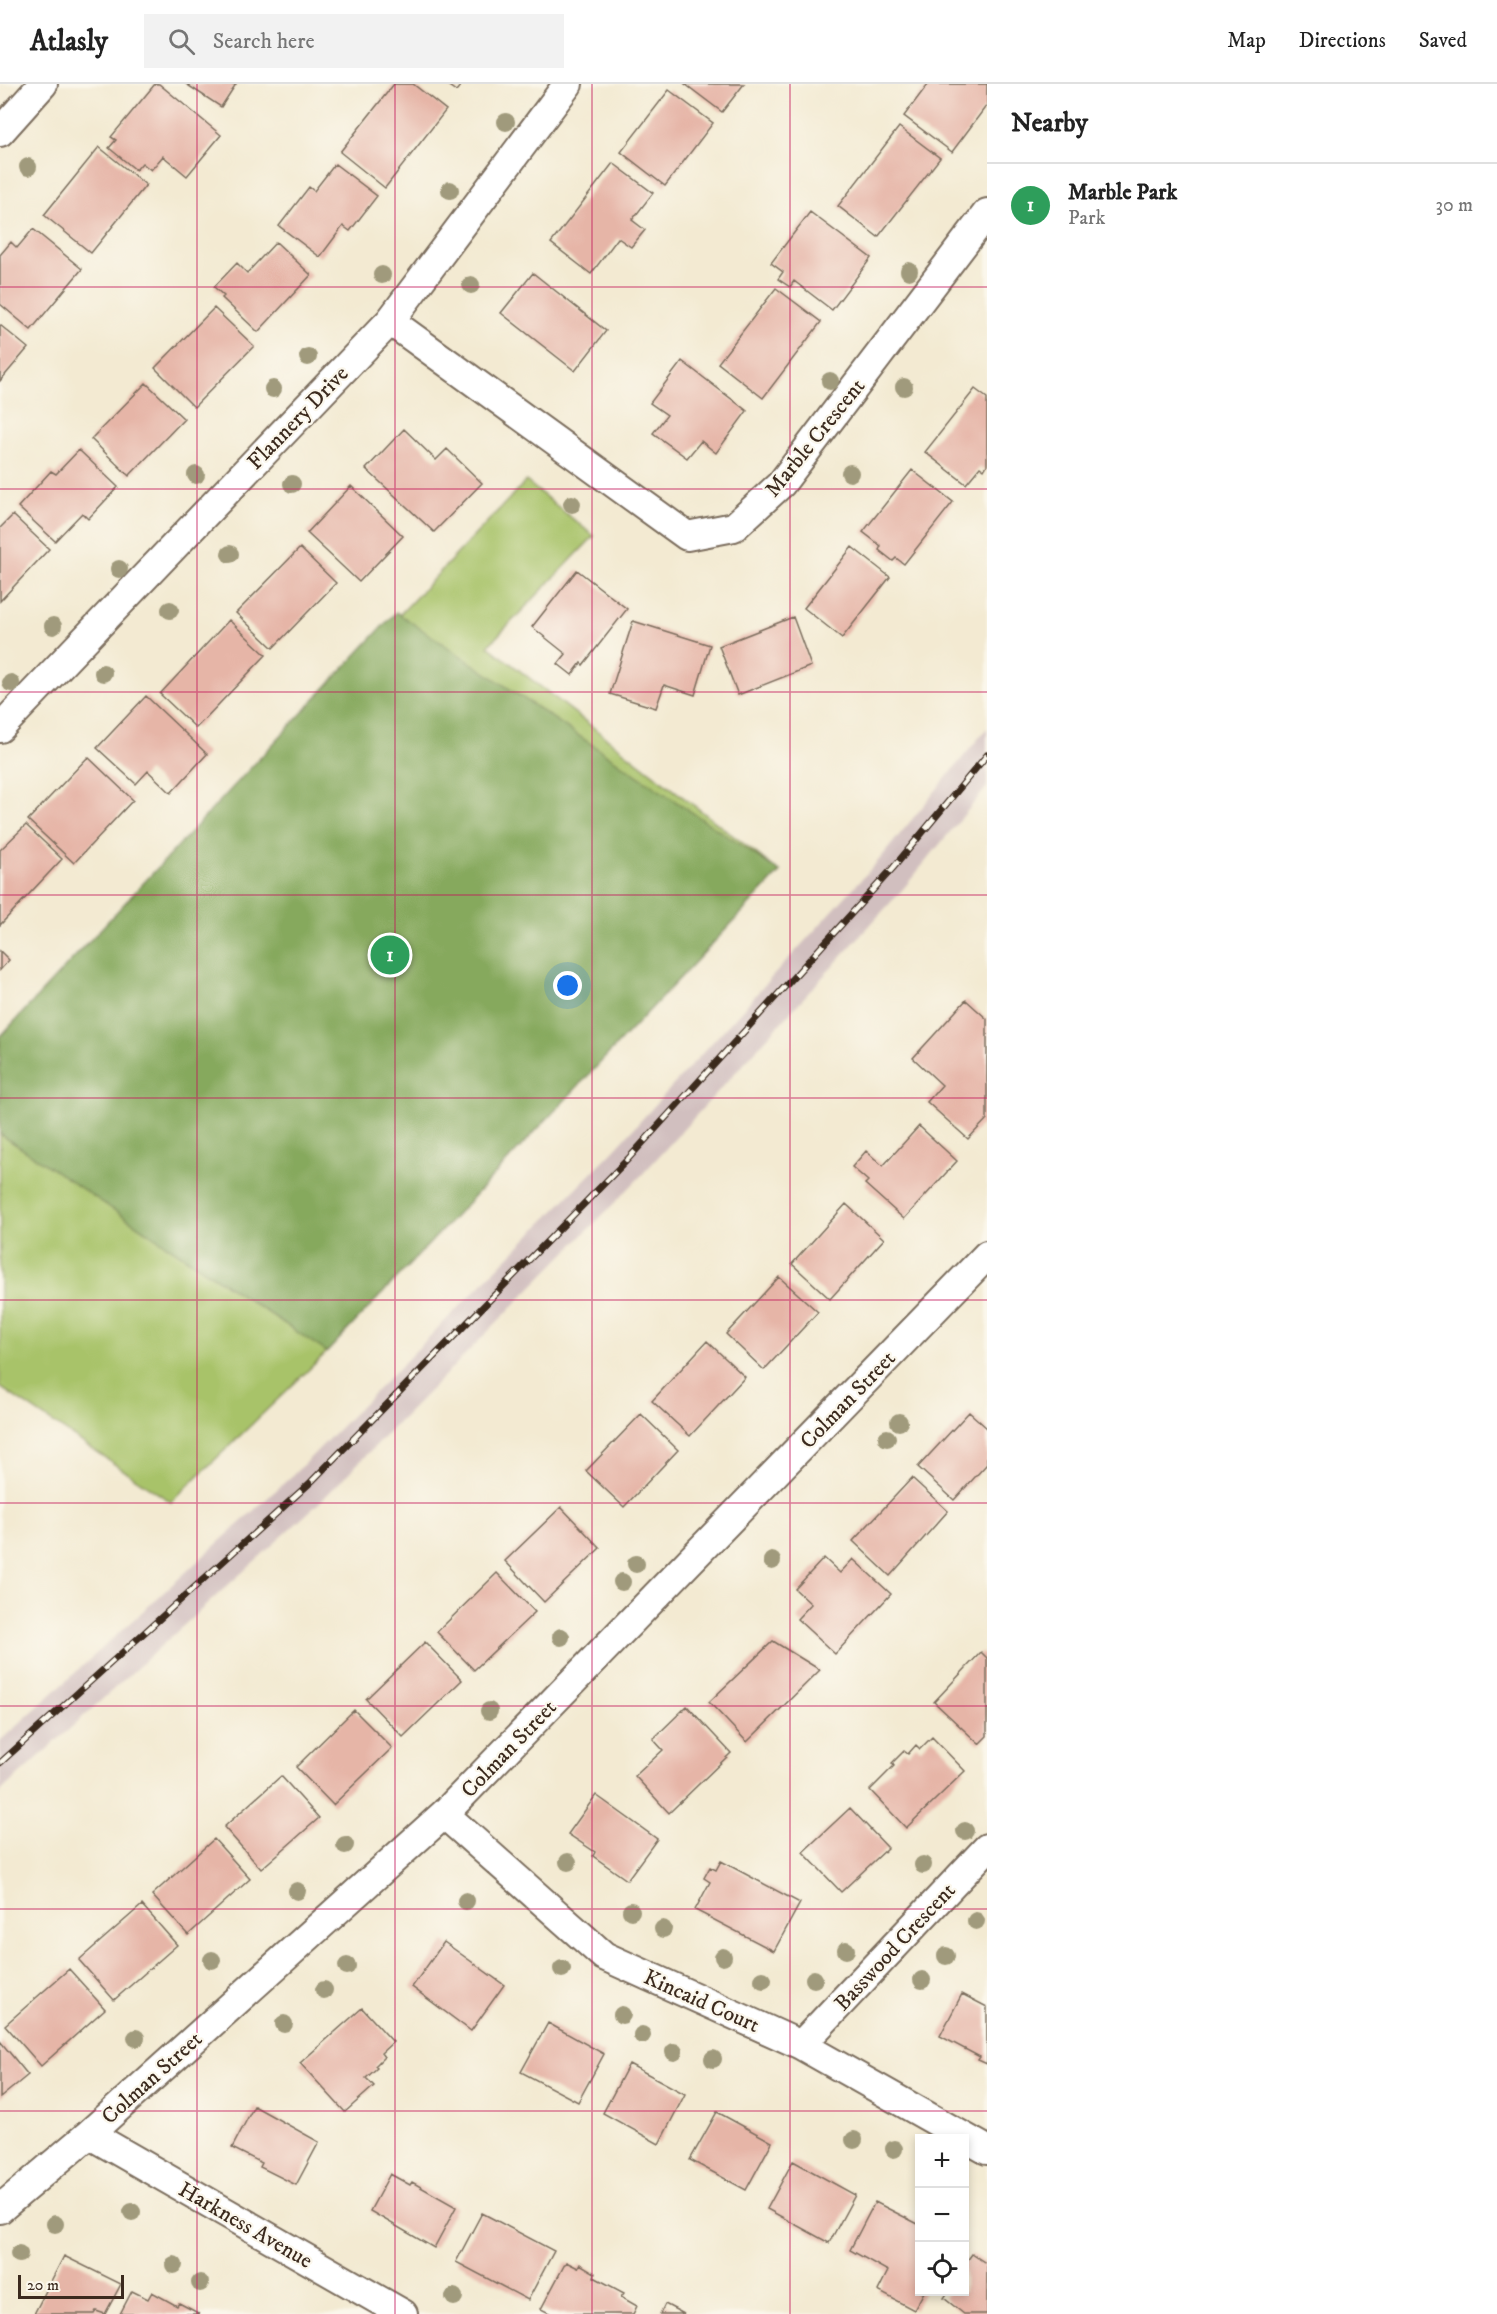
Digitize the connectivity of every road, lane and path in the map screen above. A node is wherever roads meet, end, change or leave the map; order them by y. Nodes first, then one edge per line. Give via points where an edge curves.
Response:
1 (43, 84) edge
2 (568, 84) edge
3 (0, 132) edge
4 (987, 213) edge
5 (390, 321) junction
6 (0, 728) edge
7 (987, 1255) edge
8 (444, 1814) junction
9 (987, 1848) edge
10 (801, 2045) junction
11 (89, 2134) junction
12 (987, 2150) edge
13 (0, 2209) edge
14 (404, 2314) edge

1 - 3 street
2 - 5 street, Flannery Drive
4 - 5 street, Marble Crescent via 781,484 734,527 699,534 687,536
5 - 6 street, Flannery Drive
7 - 8 street, Colman Street
8 - 10 street, Kincaid Court via 604,1956
8 - 11 street, Colman Street
9 - 10 street, Basswood Crescent
10 - 12 street, Kincaid Court
11 - 13 street, Colman Street
11 - 14 street, Harkness Avenue

